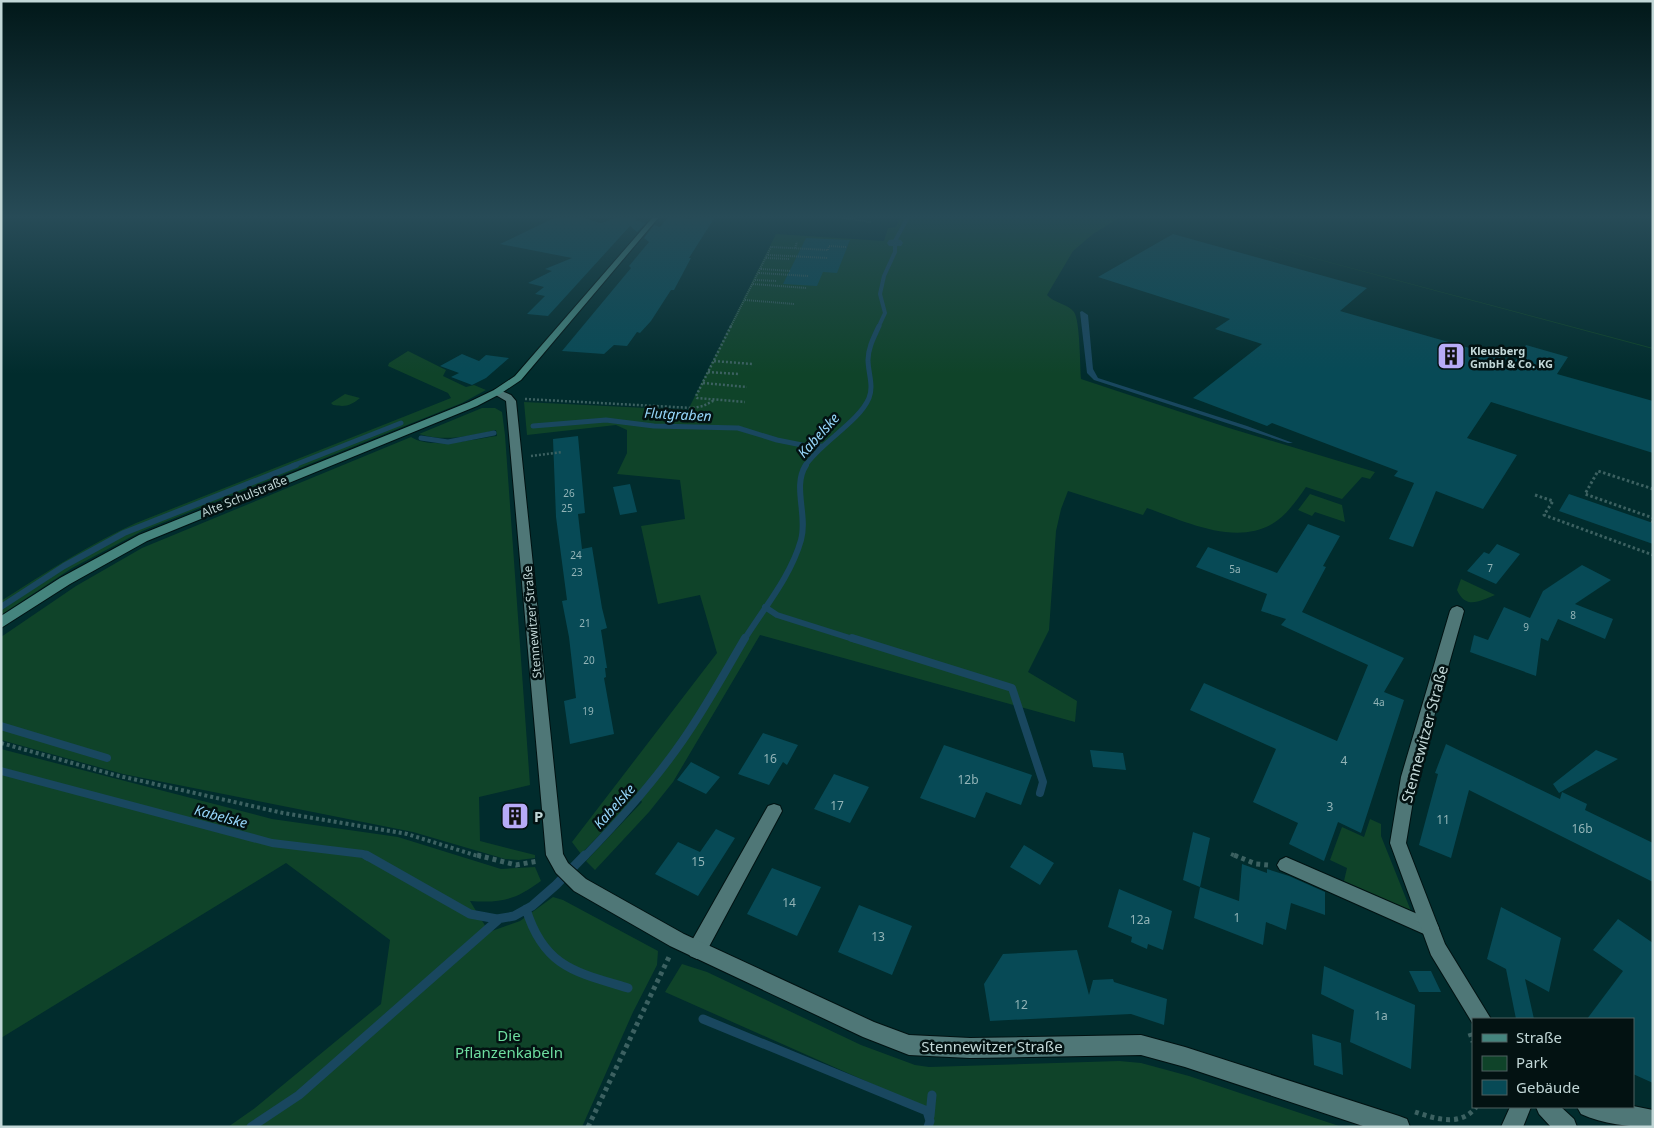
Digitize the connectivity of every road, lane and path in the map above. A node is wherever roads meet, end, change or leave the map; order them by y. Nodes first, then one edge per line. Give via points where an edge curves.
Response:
1 (761, 269) edge
2 (611, 270) edge
3 (771, 270) edge
4 (791, 271) dead end
5 (759, 273) junction
6 (808, 276) dead end
7 (755, 280) junction
8 (777, 281) dead end
9 (753, 284) junction
10 (806, 288) dead end
11 (745, 300) junction
12 (794, 304) dead end
13 (714, 361) junction
14 (752, 364) dead end
15 (708, 372) junction
16 (738, 374) dead end
17 (703, 383) junction
18 (747, 386) dead end
19 (497, 392) junction
20 (523, 399) dead end
21 (715, 400) junction
22 (745, 402) dead end
23 (562, 452) dead end
24 (525, 456) dead end
25 (1653, 489) edge
26 (1535, 495) dead end
27 (1653, 521) edge
28 (1653, 555) edge
29 (1457, 610) dead end
30 (1, 623) edge
31 (1, 743) edge
32 (774, 811) dead end
33 (1231, 854) dead end
34 (556, 857) junction
35 (1286, 865) joint
36 (1430, 928) junction
37 (677, 940) junction
38 (697, 950) junction
39 (1480, 1018) edge
40 (1475, 1108) edge
41 (1521, 1108) edge
42 (1547, 1108) edge
43 (1593, 1108) edge
44 (1402, 1118) edge
45 (1653, 1120) edge
46 (588, 1127) edge
47 (1512, 1127) edge
48 (1566, 1127) edge

1 - 5 path
2 - 19 street, Alte Schulstraße via 518,378
3 - 4 path
5 - 6 path
5 - 7 path
7 - 8 path
7 - 9 path
9 - 10 path
9 - 11 path
11 - 12 path
11 - 13 path
13 - 14 path
13 - 15 path
15 - 16 path
15 - 17 path
17 - 18 path
17 - 21 path via 696,396
19 - 30 street, Alte Schulstraße via 143,538 65,581
19 - 34 street, Stennewitzer Straße via 511,401
20 - 21 path via 693,408
21 - 22 path
23 - 24 path
25 - 27 path via 1598,471 1585,494
26 - 28 path via 1552,501 1544,515
29 - 36 street, Stennewitzer Straße via 1409,777 1398,842
31 - 34 path via 115,775 283,813 407,834 502,863 516,865
32 - 38 street
33 - 35 path via 1256,864
34 - 37 street, Stennewitzer Straße via 562,868 580,885
35 - 36 street
36 - 39 street, Stennewitzer Straße via 1438,949
37 - 38 street, Stennewitzer Straße
37 - 46 path
38 - 44 street, Stennewitzer Straße via 908,1045 970,1048 1141,1045
40 - 44 path via 1468,1116 1448,1120
41 - 47 street
42 - 48 street
43 - 45 street

